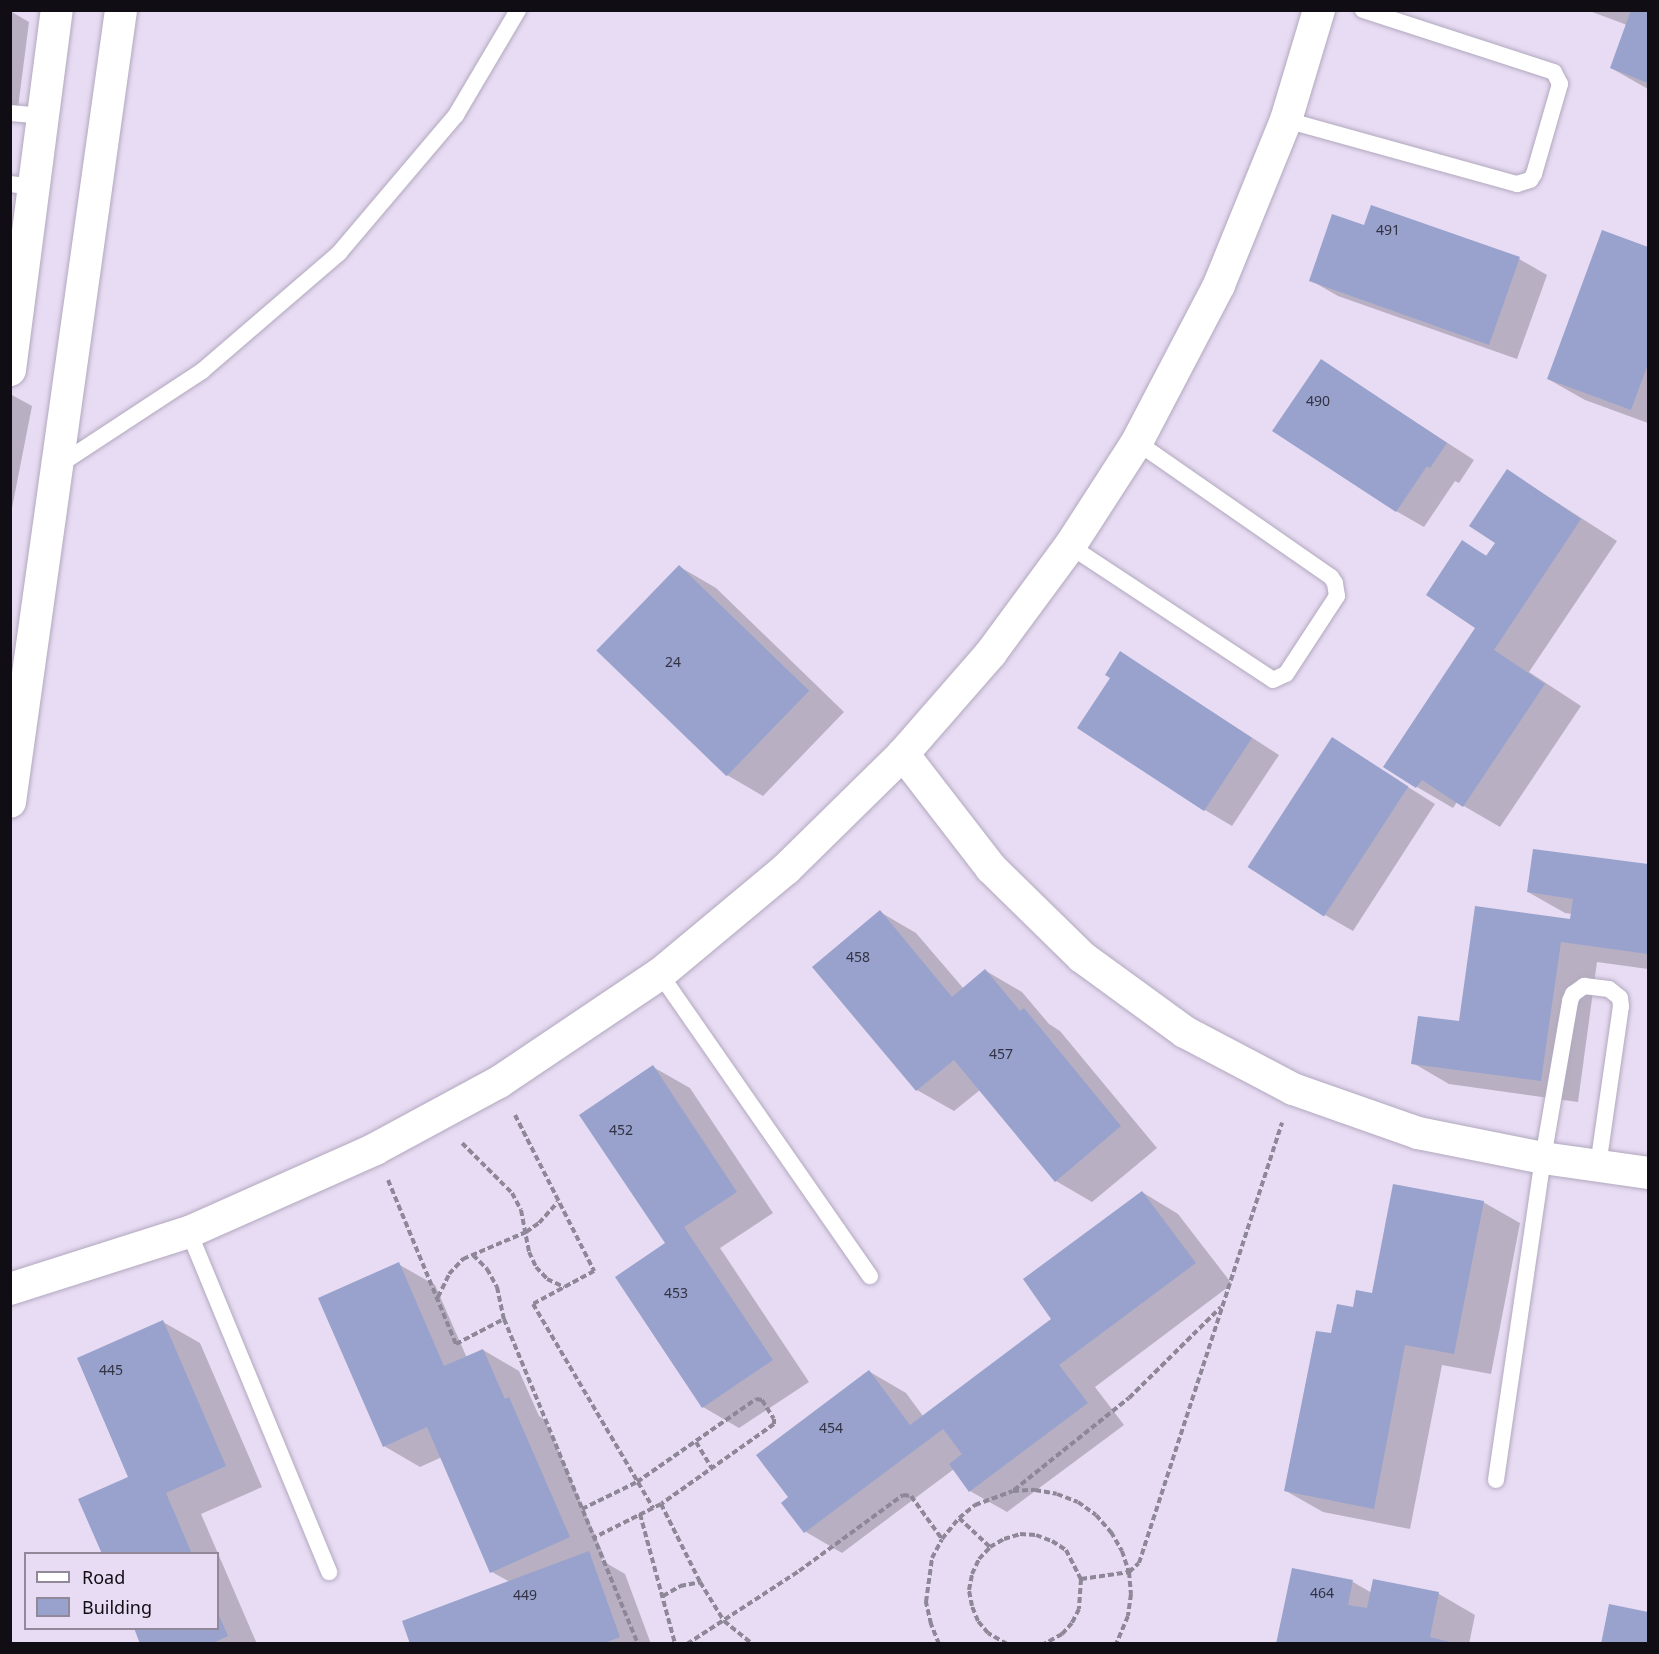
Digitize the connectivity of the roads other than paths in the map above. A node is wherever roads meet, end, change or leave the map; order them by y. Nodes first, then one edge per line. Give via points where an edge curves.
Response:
1 (121, 10) edge
2 (518, 10) edge
3 (1319, 10) edge
4 (1363, 10) edge
5 (55, 12) edge
6 (10, 113) edge
7 (43, 117) junction
8 (1286, 120) junction
9 (22, 186) edge
10 (10, 370) edge
11 (1137, 442) junction
12 (56, 468) junction
13 (1070, 546) junction
14 (903, 754) junction
15 (10, 802) edge
16 (660, 974) junction
17 (1543, 1158) junction
18 (1598, 1166) junction
19 (1648, 1173) edge
20 (189, 1232) junction
21 (870, 1276) dead end
22 (10, 1289) edge
23 (1496, 1480) dead end
24 (329, 1572) dead end

1 - 12 street
2 - 12 lane via 456,115 339,253 202,371
3 - 8 street
4 - 8 lane via 1554,72 1560,84 1530,180 1517,184
5 - 7 street
6 - 7 lane
7 - 9 street
8 - 11 street via 1219,285
9 - 10 street
11 - 13 street
11 - 13 lane via 1330,577 1337,596 1286,674 1273,680
12 - 15 street
13 - 14 street via 991,653
14 - 16 street via 786,869
14 - 17 street via 991,868 1082,957 1185,1032 1293,1089 1418,1133
16 - 20 street via 499,1082 375,1149
16 - 21 lane
17 - 18 street
17 - 18 lane via 1570,1000 1584,986 1609,989 1620,998 1621,1005
17 - 23 lane
18 - 19 street
20 - 22 street
20 - 24 lane

